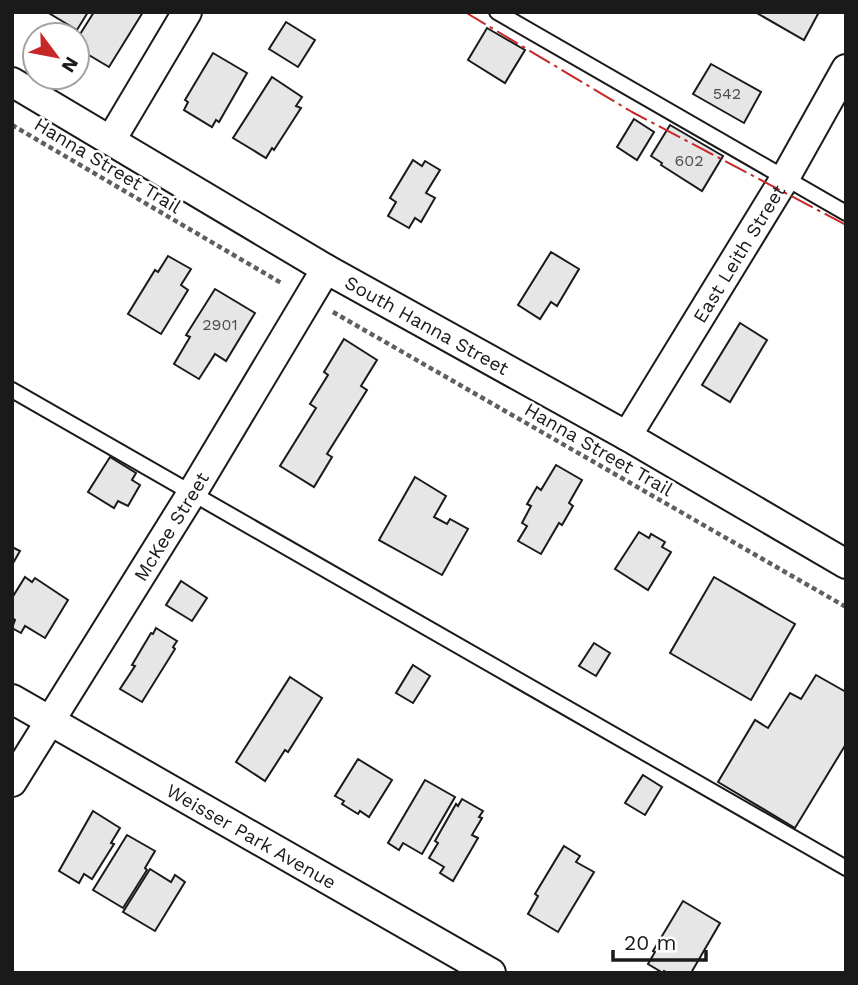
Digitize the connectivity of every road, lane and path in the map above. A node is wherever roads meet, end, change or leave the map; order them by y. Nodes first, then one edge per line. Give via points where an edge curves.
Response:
1 (187, 12) edge
2 (497, 12) edge
3 (846, 69) edge
4 (12, 82) edge
5 (12, 125) edge
6 (111, 140) junction
7 (785, 178) junction
8 (846, 213) edge
9 (326, 269) junction
10 (308, 298) junction
11 (12, 390) edge
12 (627, 436) junction
13 (192, 493) junction
14 (846, 564) edge
15 (846, 607) edge
16 (12, 699) edge
17 (52, 721) junction
18 (12, 782) edge
19 (846, 868) edge
20 (491, 973) edge

1 - 6 street
2 - 7 lane
3 - 7 street, East Leith Street
4 - 6 street, South Hanna Street
5 - 10 path, Hanna Street Trail
6 - 9 street, South Hanna Street
7 - 8 lane
7 - 12 street, East Leith Street
9 - 10 street, McKee Street
9 - 12 street, South Hanna Street
10 - 13 street, McKee Street
10 - 15 path, Hanna Street Trail
11 - 13 lane
12 - 14 street, South Hanna Street
13 - 17 street, McKee Street
13 - 19 lane
16 - 17 street, Weisser Park Avenue
17 - 18 street, McKee Street
17 - 20 street, Weisser Park Avenue

